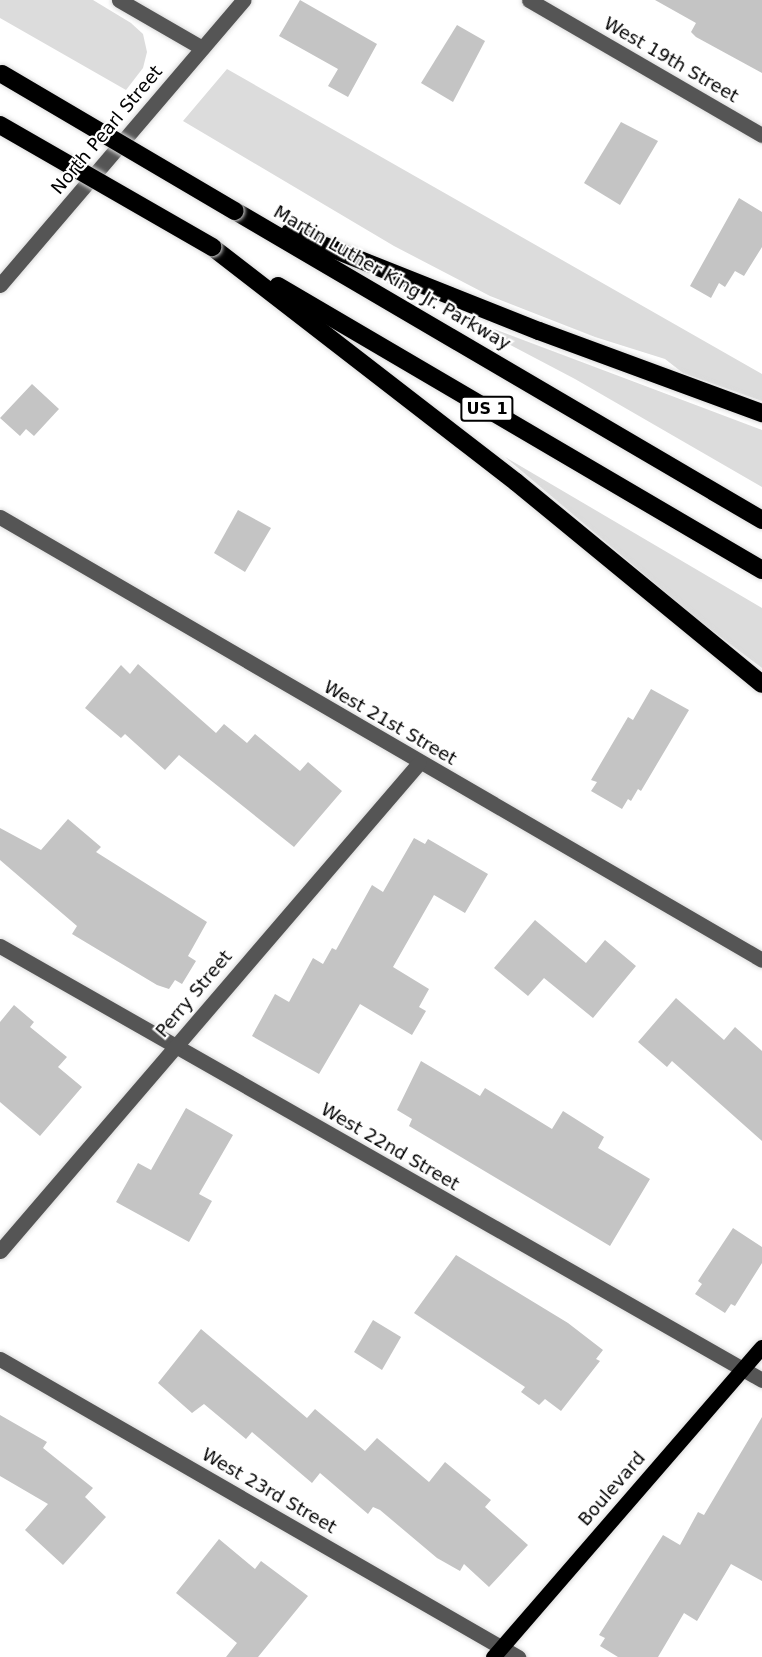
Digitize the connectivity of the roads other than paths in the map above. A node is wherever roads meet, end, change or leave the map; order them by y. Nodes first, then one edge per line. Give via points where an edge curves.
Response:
1 (119, 0) edge
2 (243, 0) edge
3 (529, 0) edge
4 (202, 48) junction
5 (1, 73) edge
6 (0, 124) edge
7 (762, 135) edge
8 (235, 211) junction
9 (212, 247) junction
10 (3, 278) edge
11 (762, 413) edge
12 (0, 517) edge
13 (762, 520) edge
14 (762, 570) edge
15 (762, 684) edge
16 (419, 763) junction
17 (0, 946) edge
18 (762, 960) edge
19 (174, 1047) junction
20 (0, 1251) edge
21 (762, 1347) edge
22 (0, 1359) edge
23 (742, 1369) junction
24 (762, 1380) edge
25 (497, 1652) edge
26 (518, 1657) edge

1 - 4 street
2 - 4 street, North Pearl Street
3 - 7 street, West 19th Street
4 - 10 street, North Pearl Street
5 - 8 highway, Martin Luther King Jr. Parkway / US 1, bridge
6 - 9 highway, US 1, bridge
8 - 11 highway via 539,331
8 - 13 highway, Martin Luther King Jr. Parkway / US 1
9 - 14 highway, US 1
9 - 15 highway via 516,482
12 - 16 street, West 21st Street
16 - 18 street, West 21st Street
16 - 19 street, Perry Street
17 - 19 street, West 22nd Street
19 - 20 street, Perry Street
19 - 23 street, West 22nd Street
21 - 23 main road, Boulevard
22 - 25 street, West 23rd Street
23 - 24 street, West 22nd Street
23 - 25 main road, Boulevard
25 - 26 street, West 23rd Street

